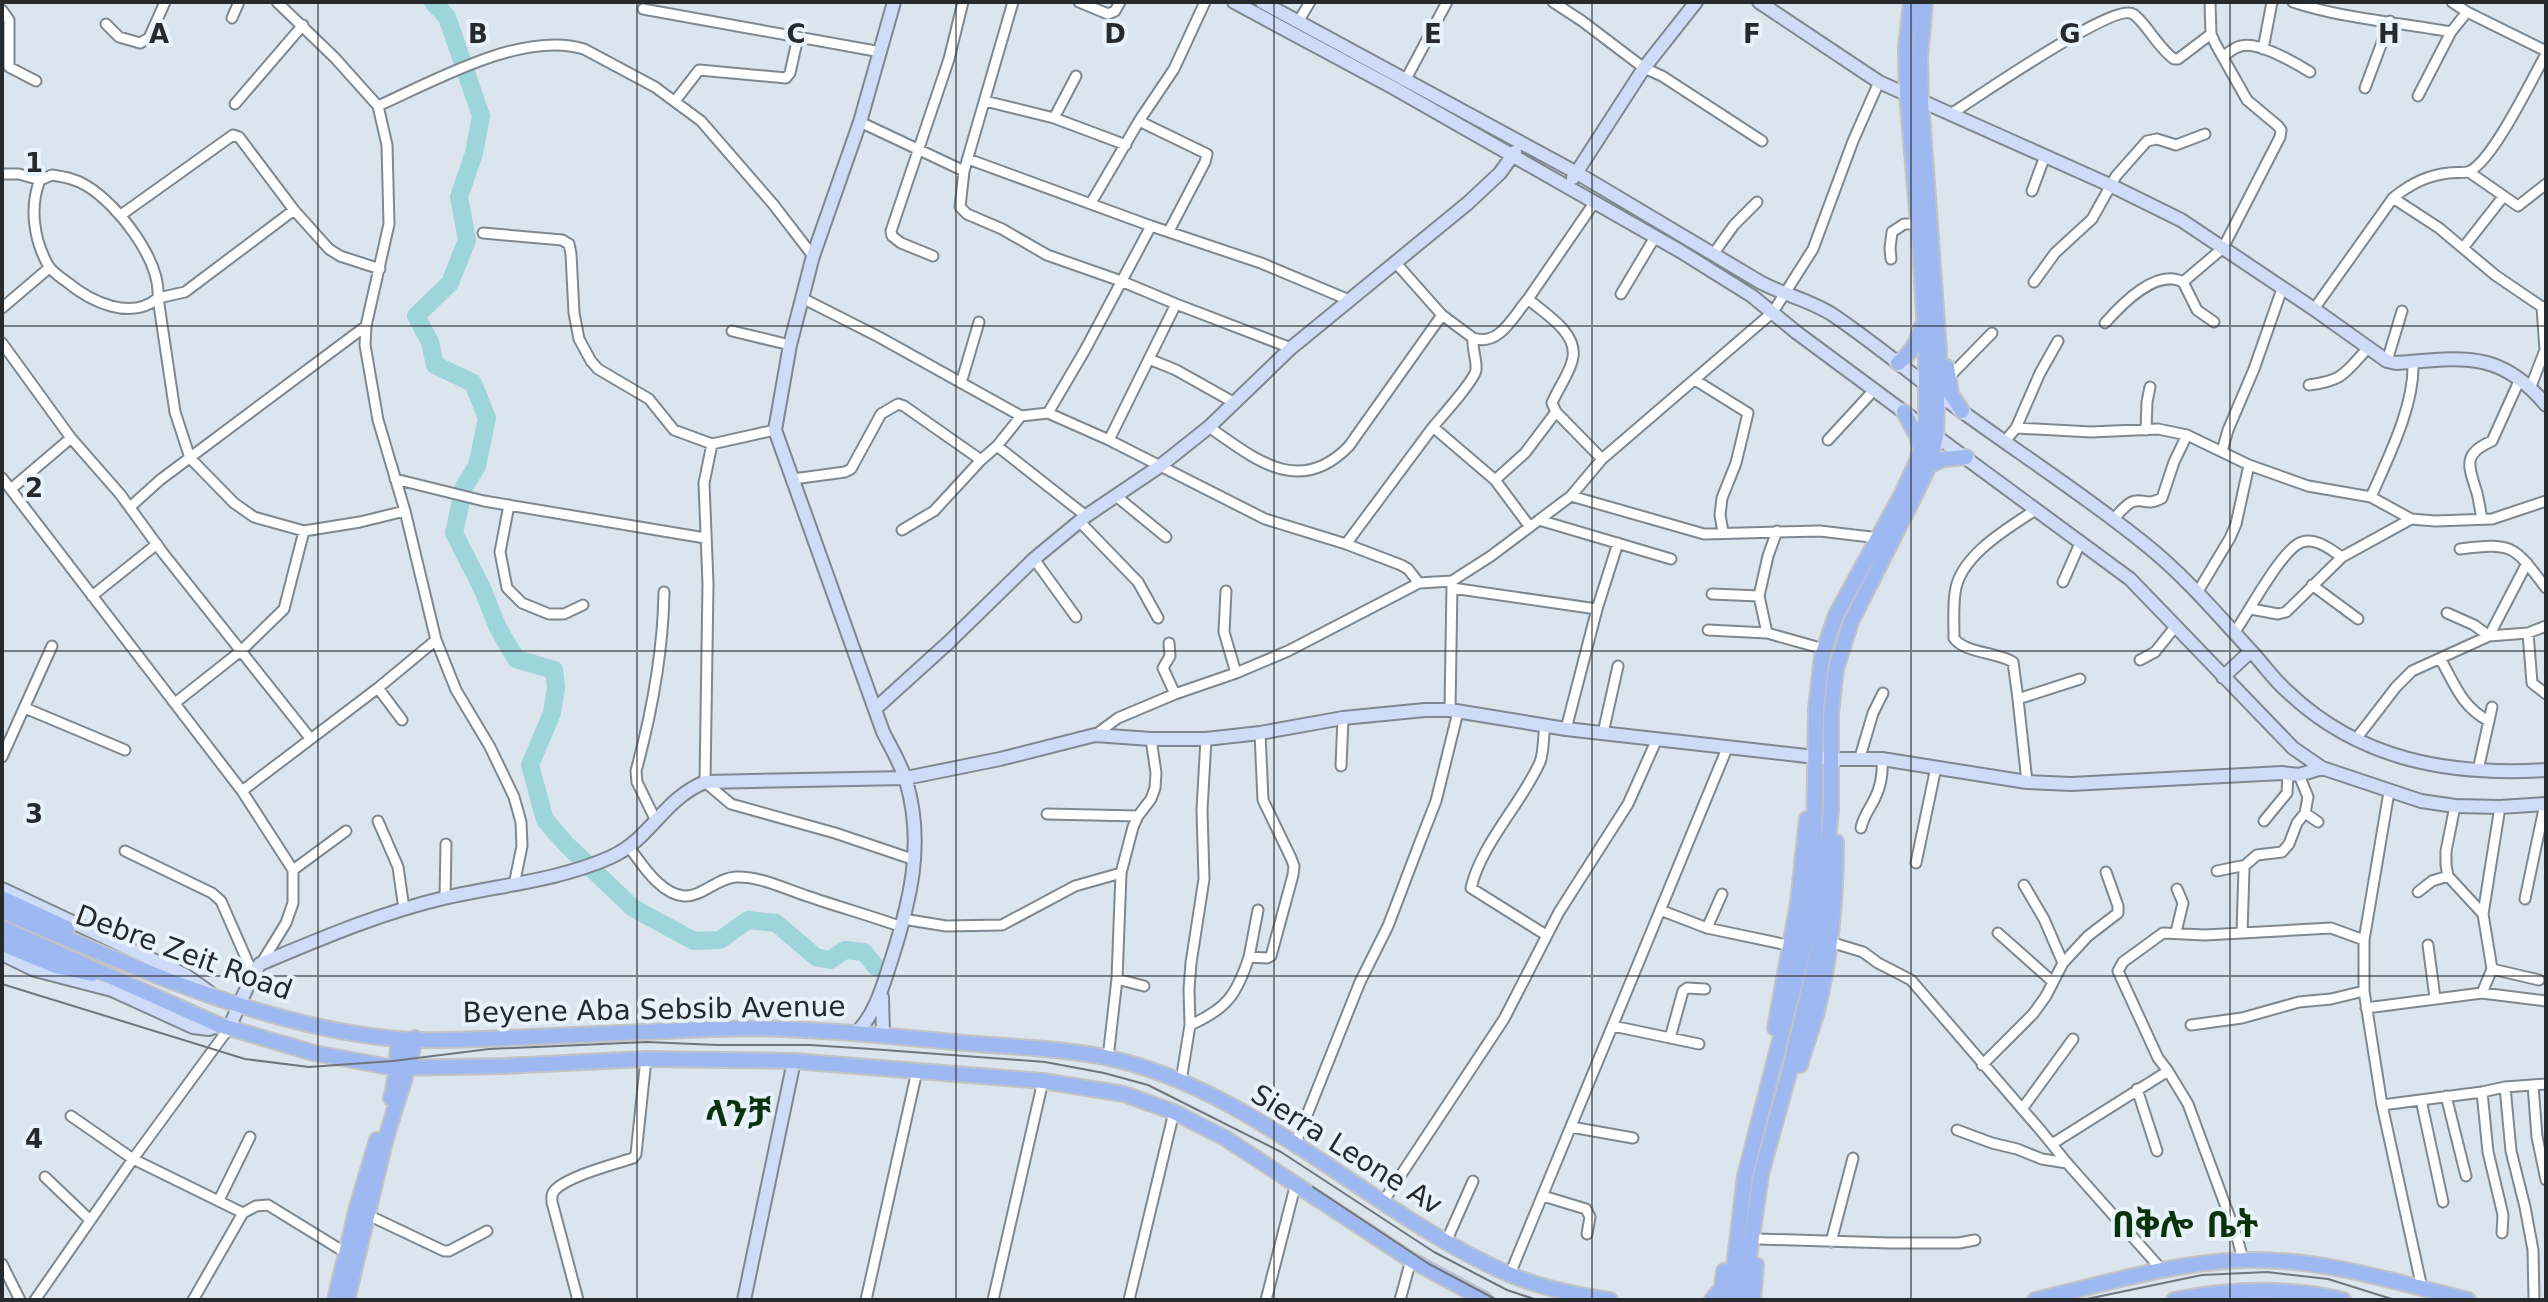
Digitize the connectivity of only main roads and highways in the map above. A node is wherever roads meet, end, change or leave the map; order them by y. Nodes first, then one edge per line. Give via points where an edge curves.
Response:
1 (1911, 2) edge
2 (1925, 2) edge
3 (1914, 98) junction
4 (1930, 321) junction
5 (1898, 363) road end
6 (1962, 411) road end
7 (1904, 412) road end
8 (1931, 432) junction
9 (1920, 451) junction
10 (1966, 457) road end
11 (1929, 466) junction
12 (1814, 801) junction
13 (1831, 810) junction
14 (2, 898) edge
15 (2, 911) edge
16 (2, 928) edge
17 (2, 944) edge
18 (118, 960) junction
19 (104, 973) junction
20 (415, 1038) junction
21 (399, 1039) junction
22 (474, 1039) junction
23 (1053, 1051) joint
24 (474, 1066) junction
25 (402, 1068) junction
26 (1043, 1081) joint
27 (362, 1216) junction
28 (1739, 1280) junction
29 (2333, 1299) edge
30 (335, 1300) edge
31 (347, 1300) edge
32 (1485, 1300) edge
33 (1610, 1300) edge
34 (1712, 1300) edge
35 (1730, 1300) edge
36 (1743, 1300) edge
37 (1753, 1300) edge
38 (2035, 1300) edge
39 (2174, 1300) edge
40 (2468, 1300) edge

1 - 3 main road via 1906,48
2 - 3 main road
3 - 4 main road
3 - 4 main road via 1918,224
4 - 5 main road
4 - 6 main road via 1944,338 1951,394
4 - 8 main road
7 - 9 main road
8 - 9 main road
8 - 11 main road
9 - 12 main road via 1836,615 1824,649 1816,709
10 - 11 main road
11 - 13 main road via 1845,636 1831,713
12 - 28 main road via 1804,947 1745,1176
12 - 34 main road via 1807,816 1792,946 1770,1057 1736,1175 1722,1288
13 - 28 main road via 1818,951
13 - 37 main road via 1836,876 1830,942 1816,1013 1764,1193
14 - 18 main road via 79,934
15 - 18 main road, Debre Zeit Road
16 - 19 main road, Beyene Aba Sebsib Avenue
17 - 19 main road via 56,966
18 - 21 main road, Debre Zeit Road via 239,1004
19 - 25 main road, Beyene Aba Sebsib Avenue via 224,1027 314,1053
20 - 21 main road, Beyene Aba Sebsib Avenue
20 - 22 main road, Beyene Aba Sebsib Avenue
20 - 25 main road
21 - 25 main road
22 - 23 main road, Beyene Aba Sebsib Avenue via 715,1029 857,1032
22 - 24 main road
23 - 33 main road, Sierra Leone Av via 1108,1058 1181,1081 1236,1109 1446,1242 1547,1288
24 - 25 main road, Beyene Aba Sebsib Avenue
24 - 26 main road, Beyene Aba Sebsib Avenue via 646,1059 794,1061
25 - 27 main road
25 - 27 main road via 376,1184
26 - 32 main road, Sierra Leone Av via 1124,1094 1174,1112 1225,1138 1411,1260
27 - 30 main road
27 - 31 main road
28 - 35 main road
28 - 36 main road
29 - 39 main road via 2297,1292 2233,1291
38 - 40 main road via 2162,1270 2243,1260 2332,1268

